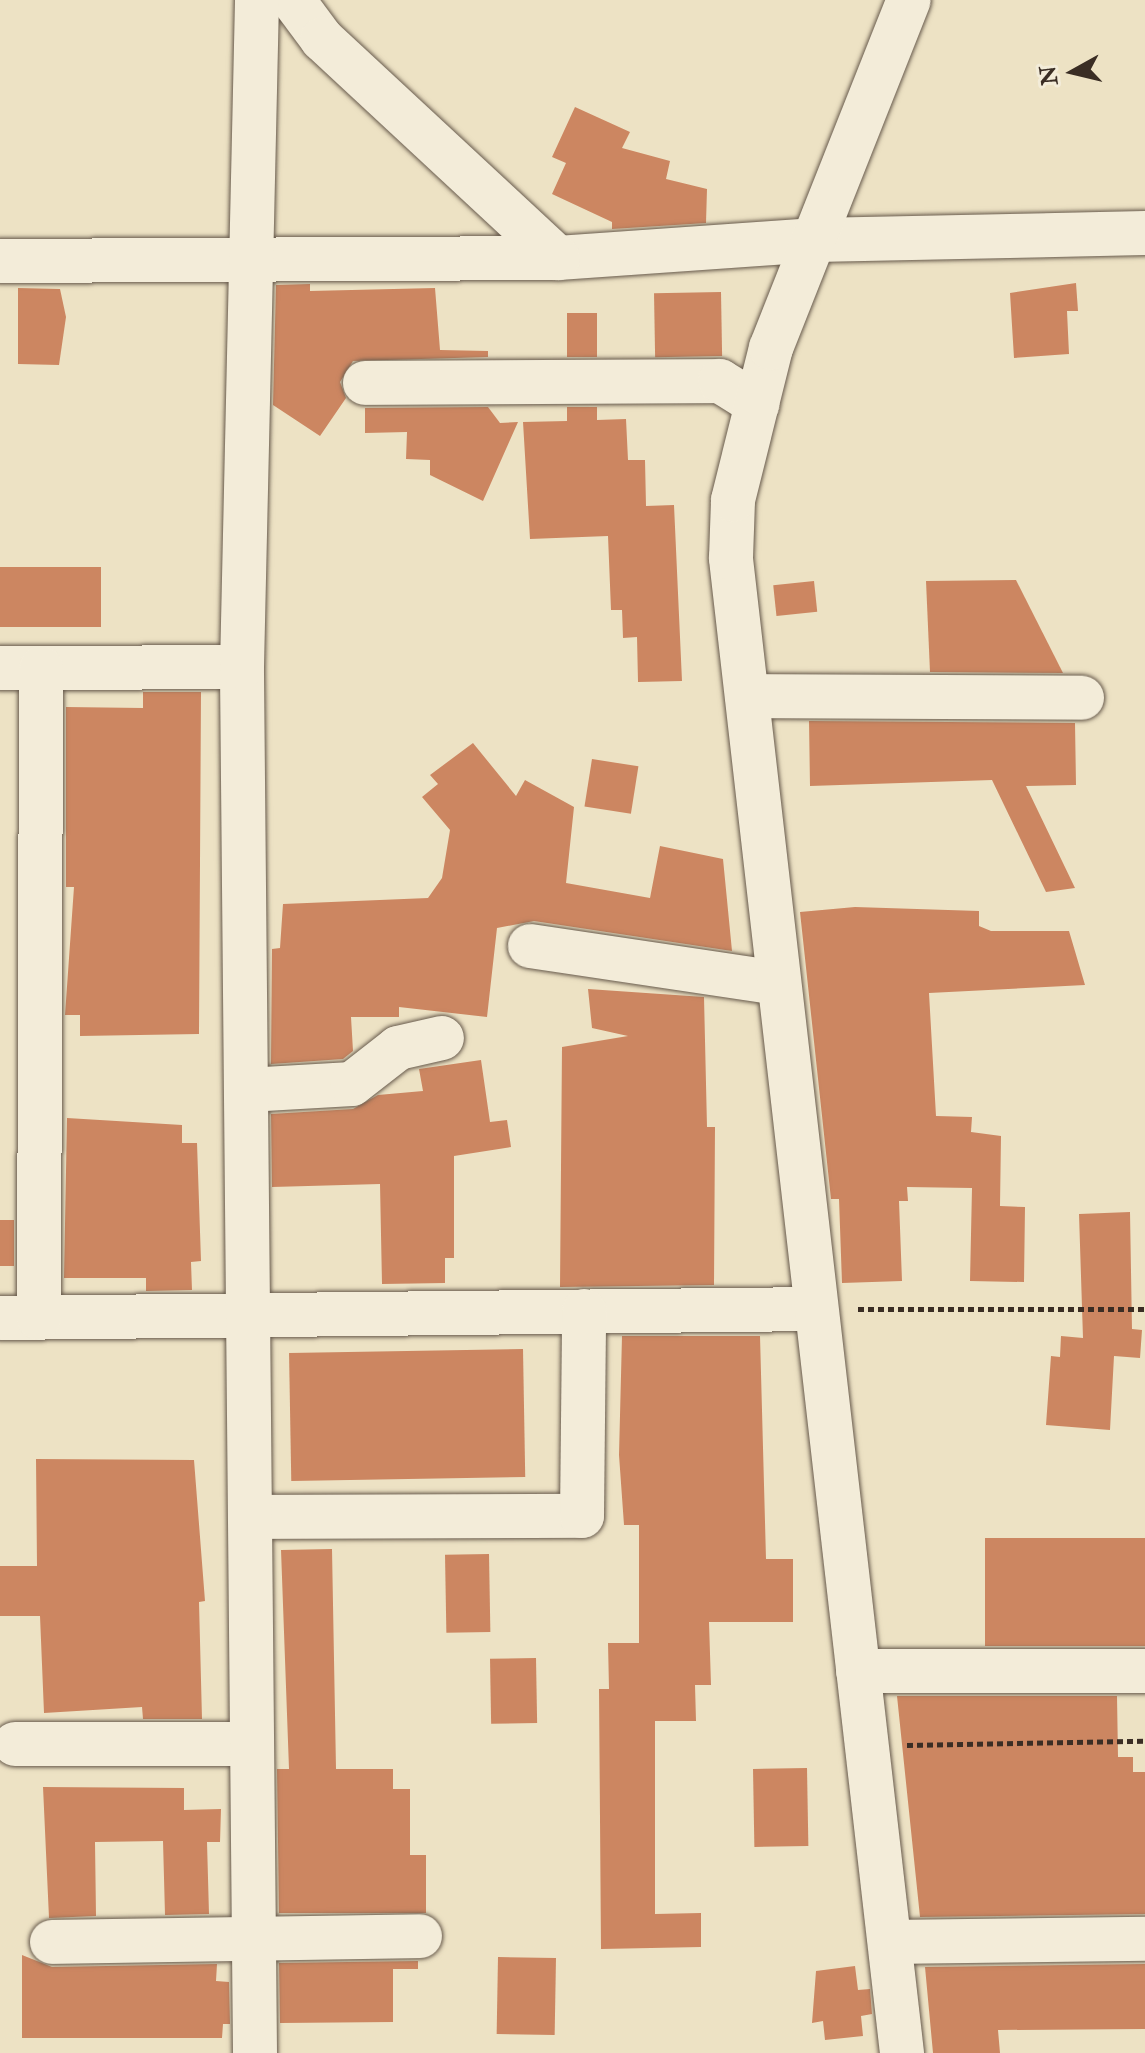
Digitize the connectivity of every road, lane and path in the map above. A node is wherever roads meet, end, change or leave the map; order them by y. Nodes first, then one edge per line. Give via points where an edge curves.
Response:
1 (257, 0) edge
2 (293, 0) edge
3 (909, 0) edge
4 (1145, 233) edge
5 (815, 240) junction
6 (247, 258) junction
7 (558, 258) junction
8 (0, 261) edge
9 (365, 383) dead end
10 (757, 404) junction
11 (242, 667) junction
12 (21, 668) edge
13 (747, 696) junction
14 (1082, 698) dead end
15 (530, 946) dead end
16 (778, 983) junction
17 (442, 1038) dead end
18 (247, 1090) junction
19 (815, 1309) junction
20 (1145, 1309) edge
21 (584, 1311) junction
22 (250, 1312) junction
23 (20, 1318) edge
24 (253, 1517) junction
25 (858, 1671) junction
26 (1145, 1671) edge
27 (1145, 1741) edge
28 (15, 1744) dead end
29 (251, 1744) junction
30 (866, 1746) junction
31 (420, 1936) dead end
32 (253, 1939) junction
33 (1145, 1939) edge
34 (52, 1942) dead end
35 (890, 1942) junction
36 (255, 2053) edge
37 (902, 2053) edge

1 - 6 street
2 - 7 street via 322,39
3 - 5 street
4 - 5 street
5 - 7 street
5 - 10 street
6 - 7 street
6 - 8 street
6 - 11 street
9 - 10 street via 720,381
10 - 13 street via 733,500 731,558
11 - 12 street
11 - 18 street
12 - 23 street
13 - 14 street
13 - 16 street
15 - 16 street
16 - 19 street
17 - 18 street via 398,1048 352,1084
18 - 22 street
19 - 20 path
19 - 21 street
19 - 25 street
21 - 22 street
21 - 24 street via 582,1516
22 - 23 street
22 - 24 street
24 - 29 street
25 - 26 street
25 - 30 street
27 - 30 path
28 - 29 street
29 - 32 street
30 - 35 street
31 - 32 street
32 - 34 street
32 - 36 street
33 - 35 street
35 - 37 street

